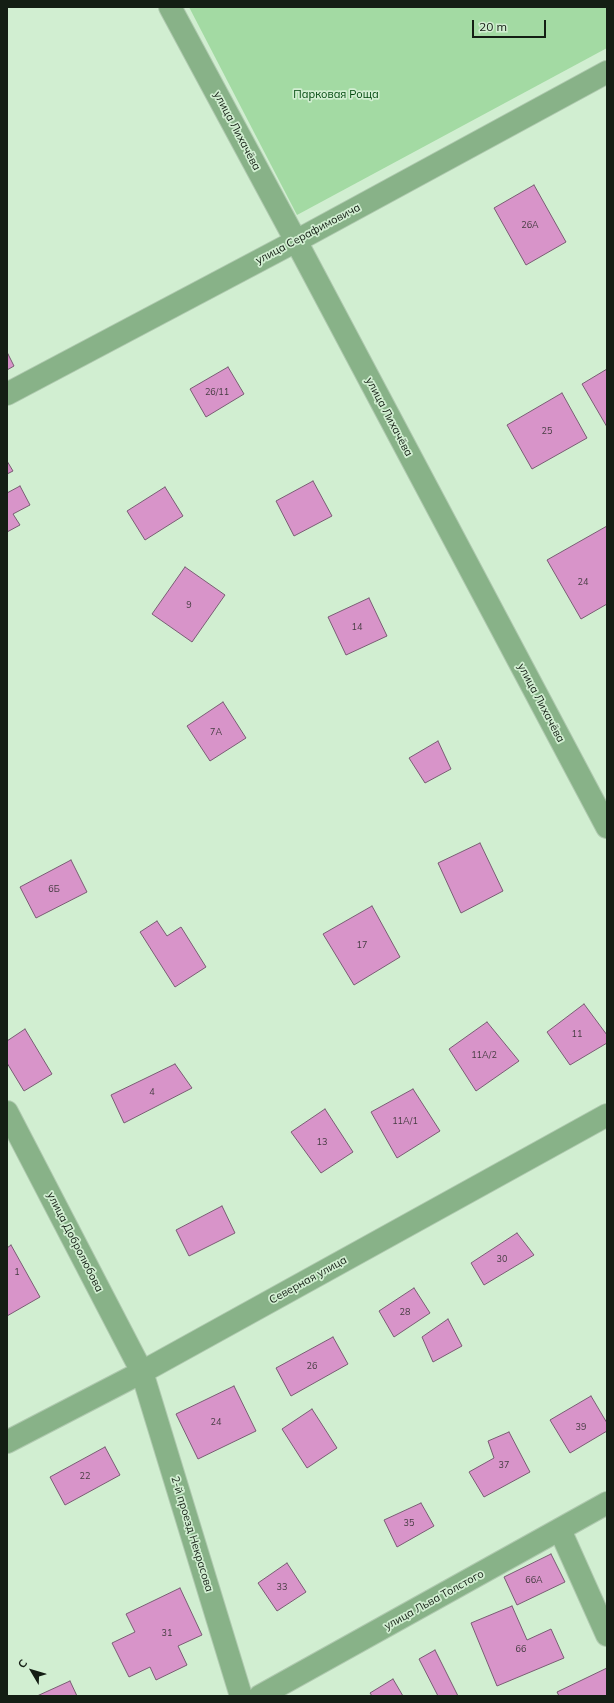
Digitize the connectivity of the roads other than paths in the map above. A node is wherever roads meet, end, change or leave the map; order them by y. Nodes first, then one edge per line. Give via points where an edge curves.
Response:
1 (170, 7) edge
2 (607, 72) edge
3 (296, 241) junction
4 (7, 394) edge
5 (607, 827) edge
6 (7, 1112) edge
7 (607, 1115) edge
8 (142, 1372) junction
9 (7, 1442) edge
10 (607, 1503) edge
11 (560, 1530) junction
12 (607, 1635) edge
13 (241, 1696) edge
14 (260, 1696) edge

1 - 3 street, улица Лихачёва
2 - 3 street, улица Серафимовича
3 - 4 street, улица Серафимовича
3 - 5 street, улица Лихачёва
6 - 8 street, улица Добролюбова
7 - 8 street, Северная улица
8 - 9 street, Северная улица
8 - 13 street, 2-й проезд Некрасова
10 - 11 street, улица Льва Толстого
11 - 12 street
11 - 14 street, улица Льва Толстого

